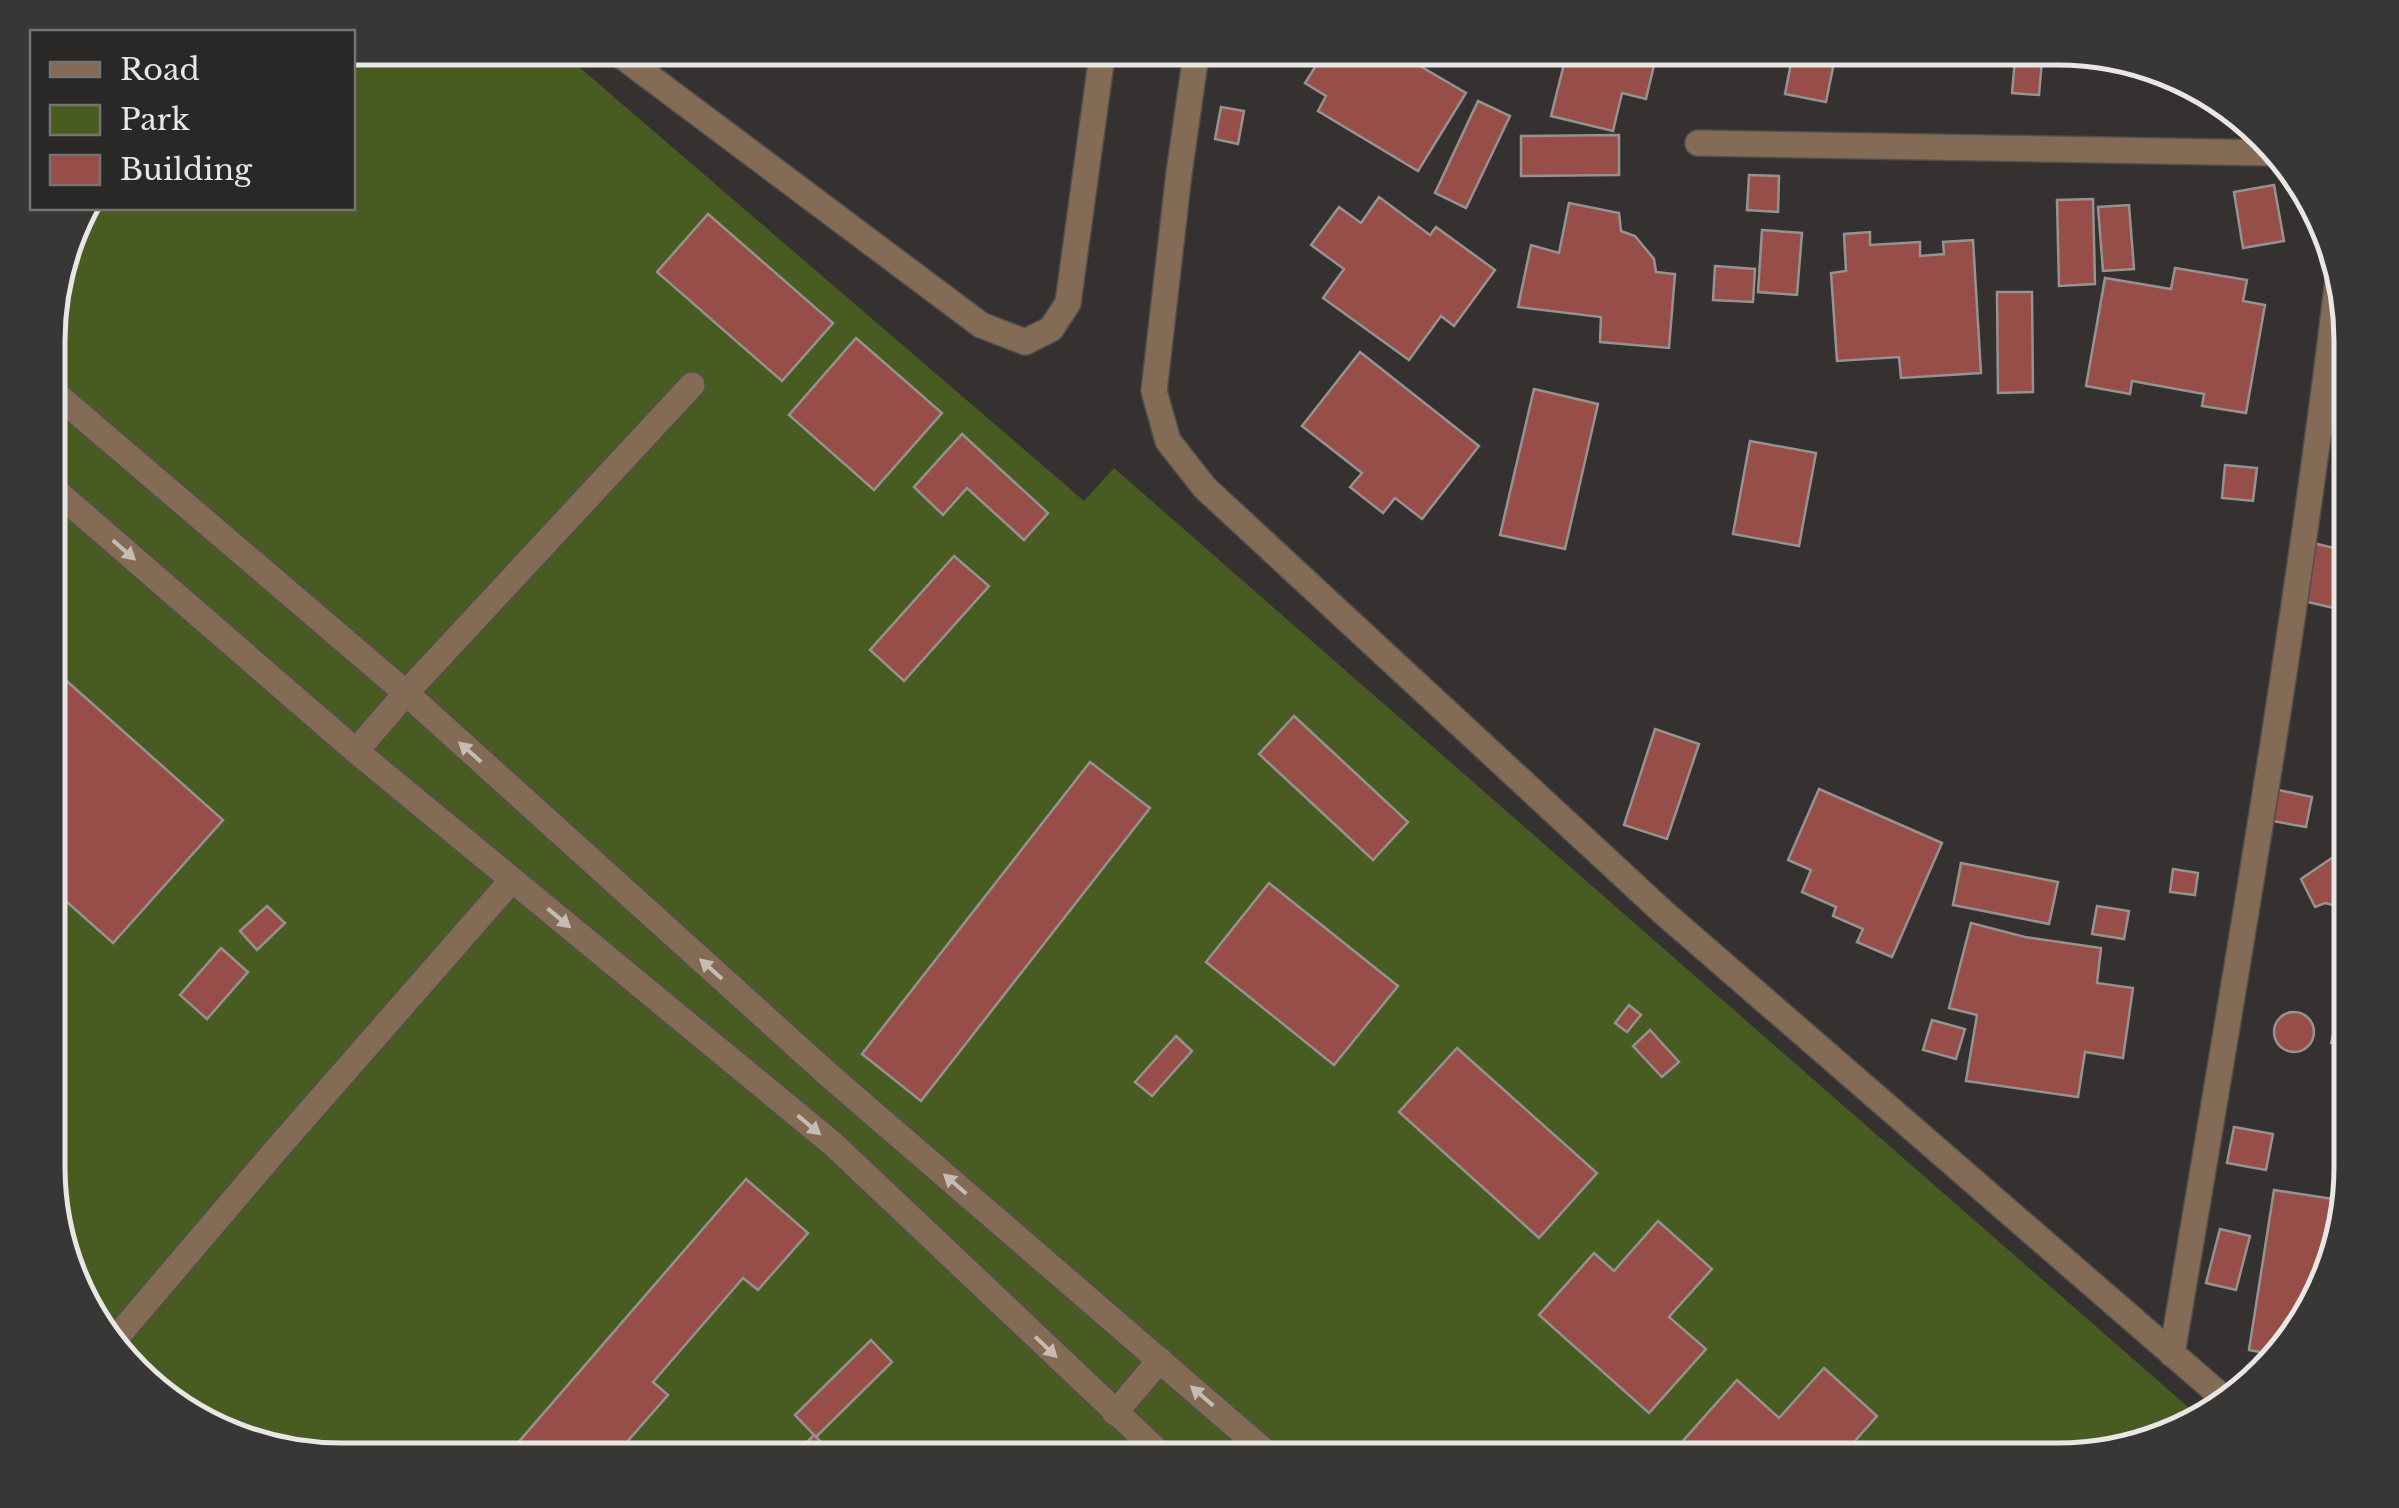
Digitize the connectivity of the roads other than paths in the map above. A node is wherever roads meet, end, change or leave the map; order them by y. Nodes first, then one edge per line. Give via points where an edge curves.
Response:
1 (634, 65) edge
2 (1102, 65) edge
3 (1194, 65) edge
4 (1698, 144) dead end
5 (2259, 152) edge
6 (2333, 322) edge
7 (692, 385) dead end
8 (65, 401) edge
9 (65, 499) edge
10 (406, 694) junction
11 (356, 751) junction
12 (512, 880) junction
13 (120, 1333) edge
14 (2172, 1354) junction
15 (1160, 1360) junction
16 (2217, 1392) edge
17 (1115, 1413) junction
18 (1255, 1442) edge
19 (1148, 1443) edge

1 - 2 street via 981,325 1026,342 1051,328 1068,303
3 - 14 street via 1154,391 1168,441 1206,488 1664,913
4 - 5 street
6 - 14 street via 2267,789
7 - 10 street
8 - 10 street
9 -> 11 street
10 - 11 street
15 -> 10 street via 831,1078
11 - 12 street
12 - 13 street
12 -> 17 street via 833,1144
14 - 16 street
15 - 17 street
18 -> 15 street
17 - 19 street

